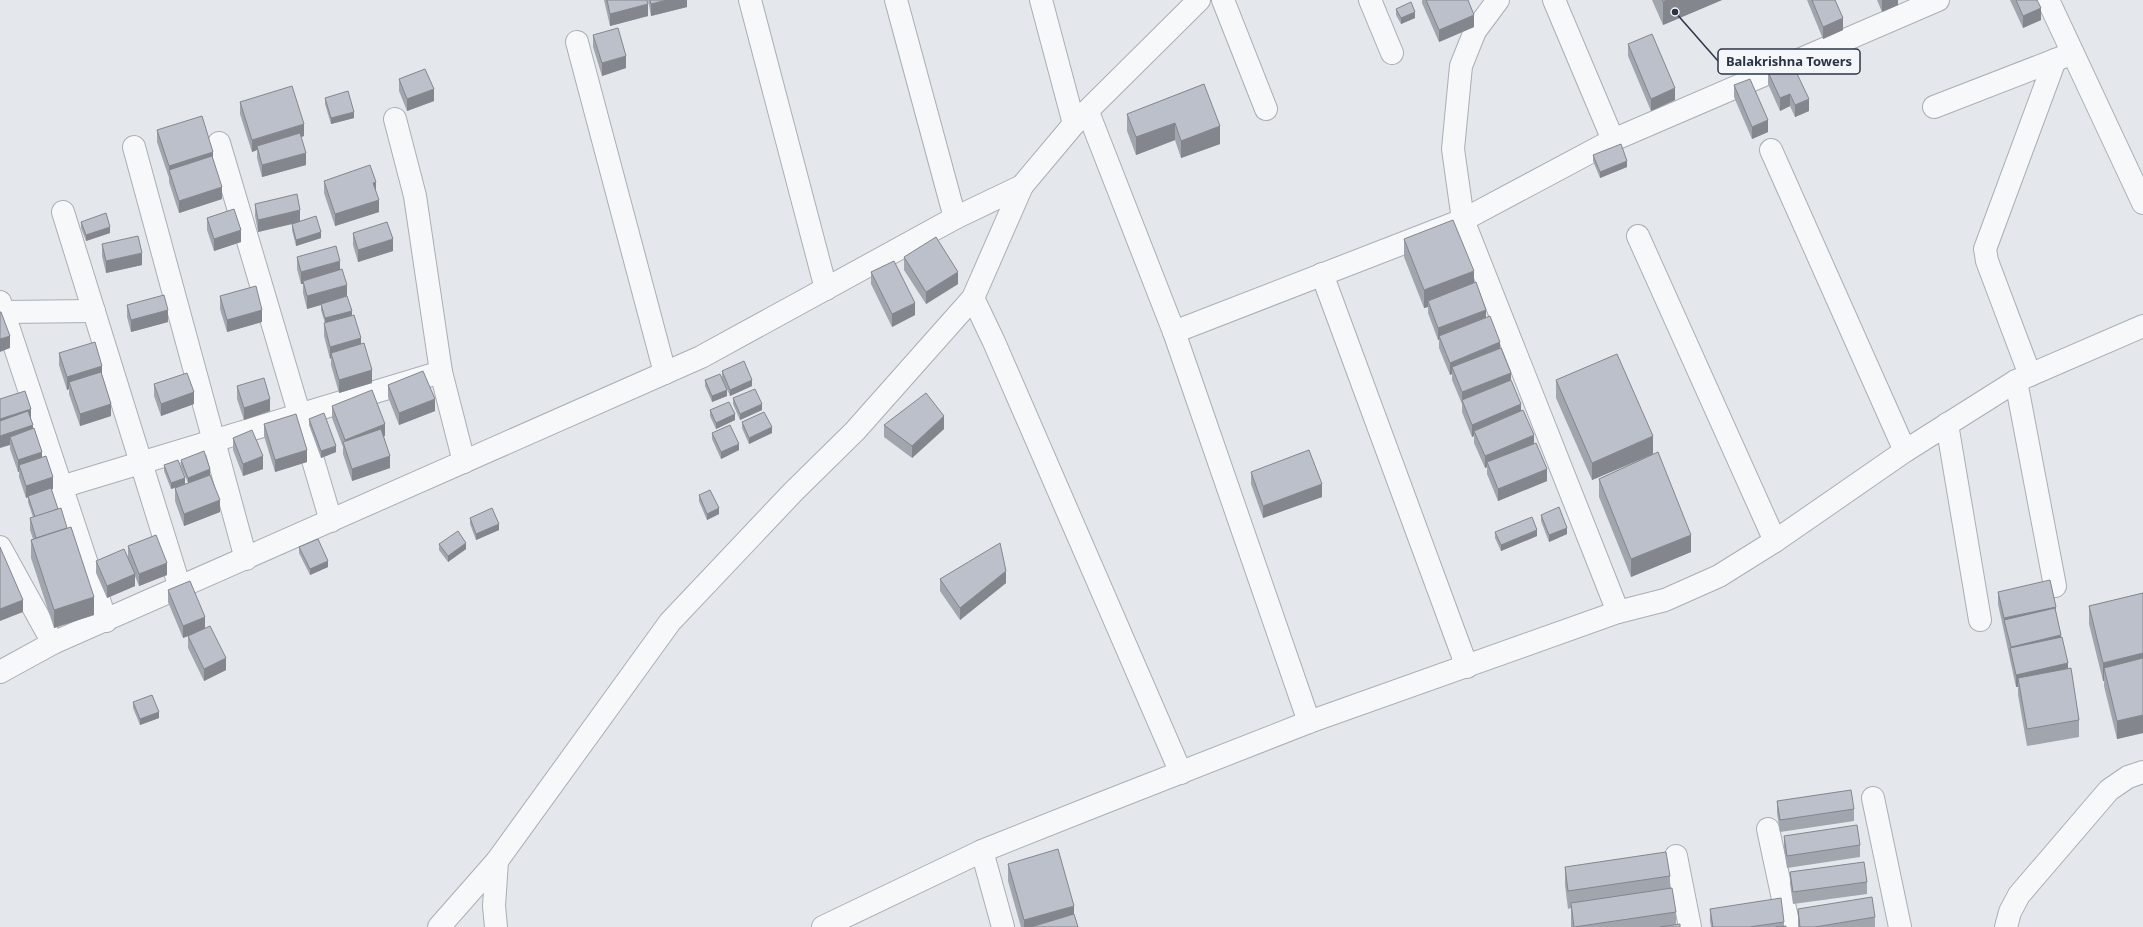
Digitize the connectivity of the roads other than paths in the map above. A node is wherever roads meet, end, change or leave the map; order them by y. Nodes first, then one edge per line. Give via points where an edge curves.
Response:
1 (750, 0) edge
2 (896, 0) edge
3 (1041, 0) edge
4 (1199, 0) edge
5 (1223, 0) edge
6 (1370, 0) edge
7 (1498, 0) edge
8 (1554, 0) edge
9 (1938, 0) edge
10 (2048, 0) edge
11 (577, 42) dead end
12 (1392, 53) dead end
13 (2064, 57) junction
14 (1934, 107) dead end
15 (1266, 109) dead end
16 (1081, 118) junction
17 (396, 119) dead end
18 (1613, 140) junction
19 (219, 143) dead end
20 (134, 147) dead end
21 (1771, 150) dead end
22 (1022, 186) junction
23 (2143, 203) edge
24 (63, 212) dead end
25 (955, 218) junction
26 (1463, 220) junction
27 (1638, 236) dead end
28 (1322, 274) junction
29 (826, 289) junction
30 (973, 298) junction
31 (2, 307) edge
32 (94, 311) junction
33 (2143, 326) edge
34 (1174, 332) junction
35 (441, 372) junction
36 (665, 373) junction
37 (2023, 378) junction
38 (299, 415) junction
39 (1947, 424) junction
40 (214, 441) junction
41 (1905, 451) junction
42 (141, 462) junction
43 (464, 462) junction
44 (61, 487) junction
45 (331, 521) junction
46 (1775, 541) junction
47 (0, 547) edge
48 (246, 559) junction
49 (2055, 586) dead end
50 (180, 588) junction
51 (1618, 612) junction
52 (1980, 620) dead end
53 (106, 621) junction
54 (53, 643) junction
55 (1467, 667) junction
56 (0, 672) edge
57 (1309, 722) junction
58 (2143, 772) edge
59 (1181, 773) junction
60 (1873, 798) dead end
61 (1768, 830) dead end
62 (982, 851) junction
63 (1676, 856) dead end
64 (497, 861) junction
65 (439, 927) edge
66 (496, 927) edge
67 (823, 927) edge
68 (1003, 927) edge
69 (1690, 927) edge
70 (1789, 927) edge
71 (1900, 927) edge
72 (2006, 927) edge

1 - 29 street
2 - 25 street
3 - 16 street
4 - 16 street
5 - 15 street
6 - 12 street
7 - 26 street via 1475,31 1461,66 1453,149
8 - 18 street
9 - 18 street
10 - 13 street
11 - 36 street
13 - 14 street
13 - 23 street
13 - 37 street via 1985,249
16 - 22 street
16 - 34 street
17 - 35 street via 415,196
18 - 26 street
19 - 38 street
20 - 40 street
21 - 41 street
22 - 25 street
22 - 30 street
24 - 32 street
25 - 29 street
26 - 28 street
26 - 51 street
27 - 46 street
28 - 34 street
28 - 55 street
29 - 36 street via 701,357
30 - 59 street
30 - 64 street via 855,431 793,492 670,622
31 - 32 street
31 - 44 street
32 - 42 street
33 - 37 street
34 - 57 street
35 - 38 street
35 - 43 street
36 - 43 street
37 - 39 street
37 - 49 street
38 - 40 street
38 - 45 street
39 - 41 street
39 - 52 street
40 - 42 street
40 - 48 street
41 - 46 street
42 - 44 street
42 - 50 street
43 - 45 street
44 - 53 street
45 - 48 street
46 - 51 street via 1719,576 1692,589 1665,600
47 - 54 street
48 - 50 street
50 - 53 street
51 - 55 street
53 - 54 street
54 - 56 street
55 - 57 street
57 - 59 street
58 - 72 street via 2128,777 2109,790 2019,895
59 - 62 street
60 - 71 street
61 - 70 street
62 - 67 street
62 - 68 street
63 - 69 street
64 - 65 street
64 - 66 street via 494,906

